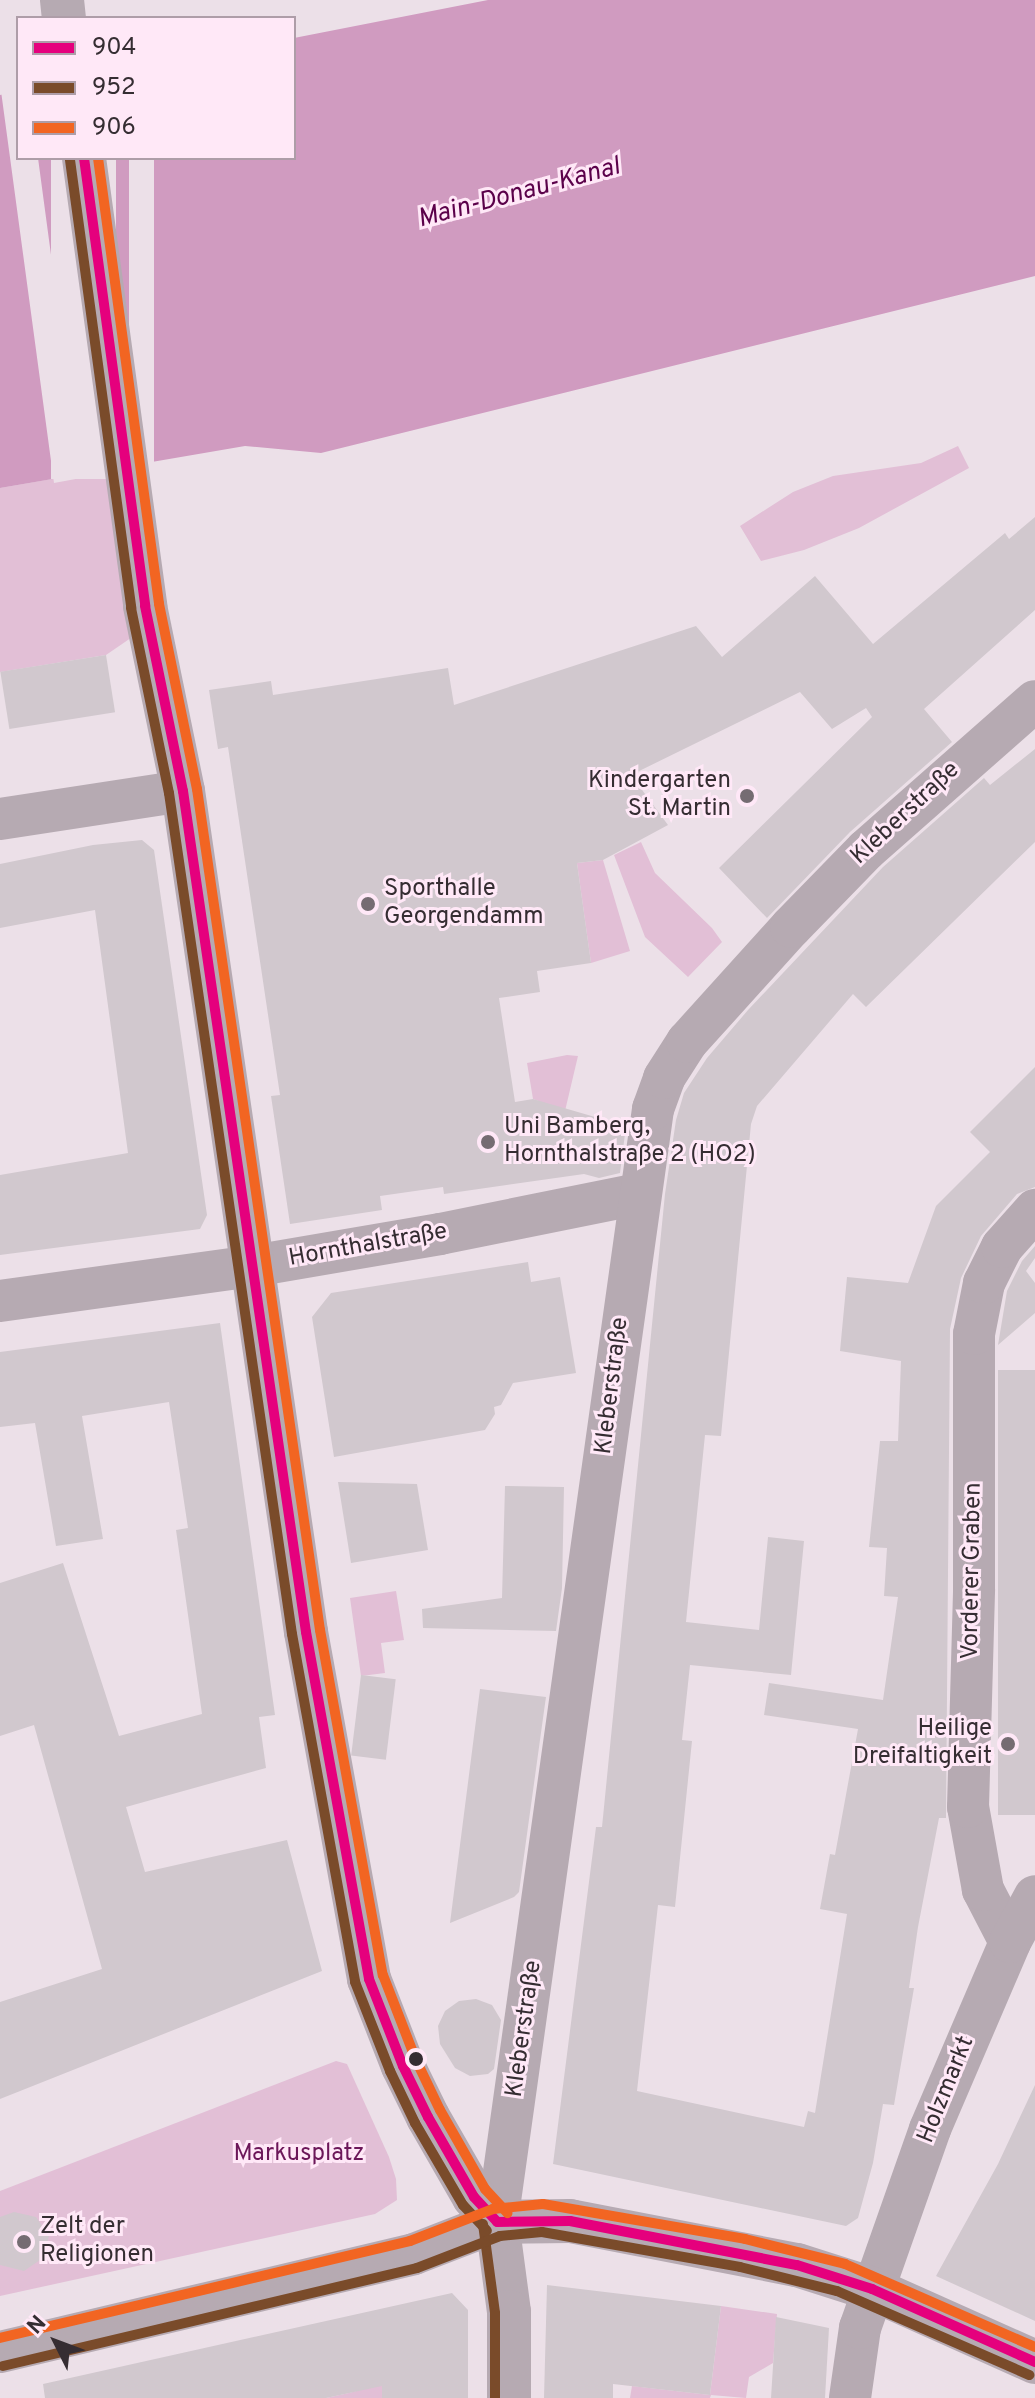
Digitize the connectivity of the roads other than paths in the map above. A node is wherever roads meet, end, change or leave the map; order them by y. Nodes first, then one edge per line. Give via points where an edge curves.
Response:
1 (84, 160) edge
2 (1035, 701) edge
3 (183, 791) junction
4 (0, 819) edge
5 (639, 1194) junction
6 (1035, 1210) edge
7 (253, 1266) junction
8 (0, 1301) edge
9 (1035, 1896) edge
10 (1010, 1942) junction
11 (497, 2222) junction
12 (872, 2289) junction
13 (0, 2352) edge
14 (1035, 2362) edge
15 (509, 2398) edge
16 (850, 2398) edge

1 - 3 street via 145,606
2 - 5 street, Kleberstraße via 866,850 687,1042 664,1078 653,1109
3 - 4 street
3 - 7 street
5 - 7 street, Hornthalstraße
5 - 11 street, Kleberstraße
6 - 10 street, Vorderer Graben via 1002,1247 984,1283 974,1334 968,1807 983,1890
7 - 8 street, Hornthalstraße
7 - 11 street via 306,1632 369,1979 428,2117 474,2197
9 - 10 street, Holzmarkt
10 - 12 street, Holzmarkt via 930,2129
11 - 12 street via 570,2221 797,2265
11 - 13 street via 414,2254
11 - 15 street via 509,2312
12 - 14 street
12 - 16 street, Holzmarkt via 860,2328

